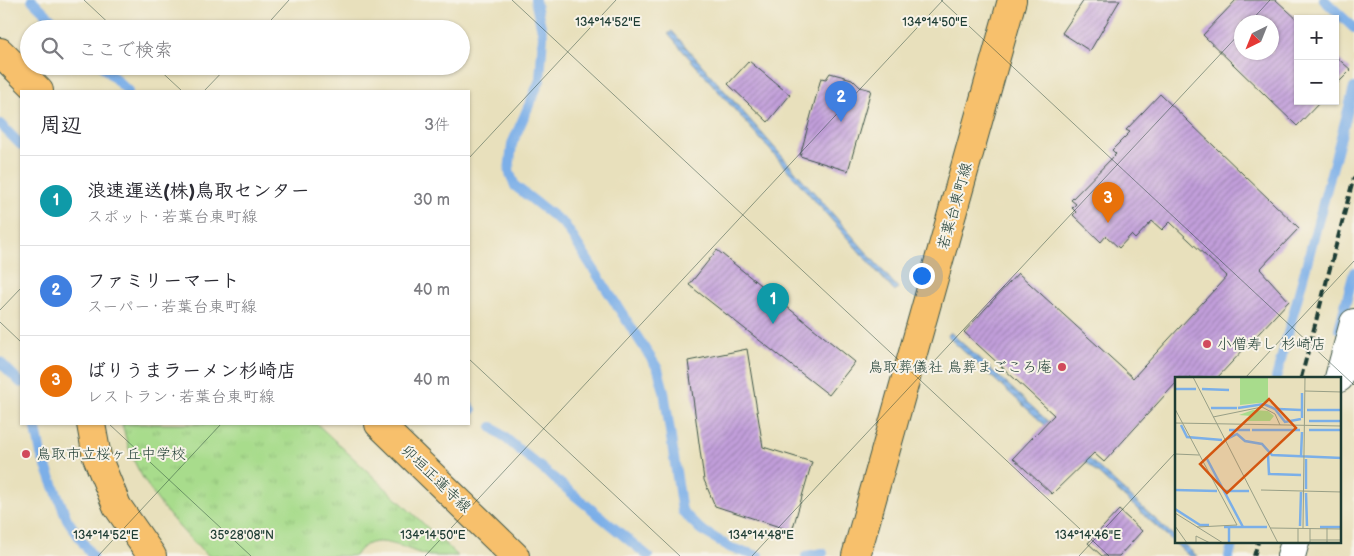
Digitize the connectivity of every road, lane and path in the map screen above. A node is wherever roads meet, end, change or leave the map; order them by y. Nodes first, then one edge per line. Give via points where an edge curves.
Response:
1 (1012, 0) edge
2 (0, 52) edge
3 (20, 72) edge
4 (23, 75) edge
5 (38, 90) edge
6 (1354, 322) edge
7 (1339, 377) edge
8 (90, 425) edge
9 (380, 425) edge
10 (152, 556) edge
11 (515, 556) edge
12 (856, 556) edge

1 - 12 main road, 若葉台東町線
2 - 3 main road
4 - 5 main road
6 - 7 street
8 - 10 main road via 97,457 117,506
9 - 11 main road, 卯垣正蓮寺線

